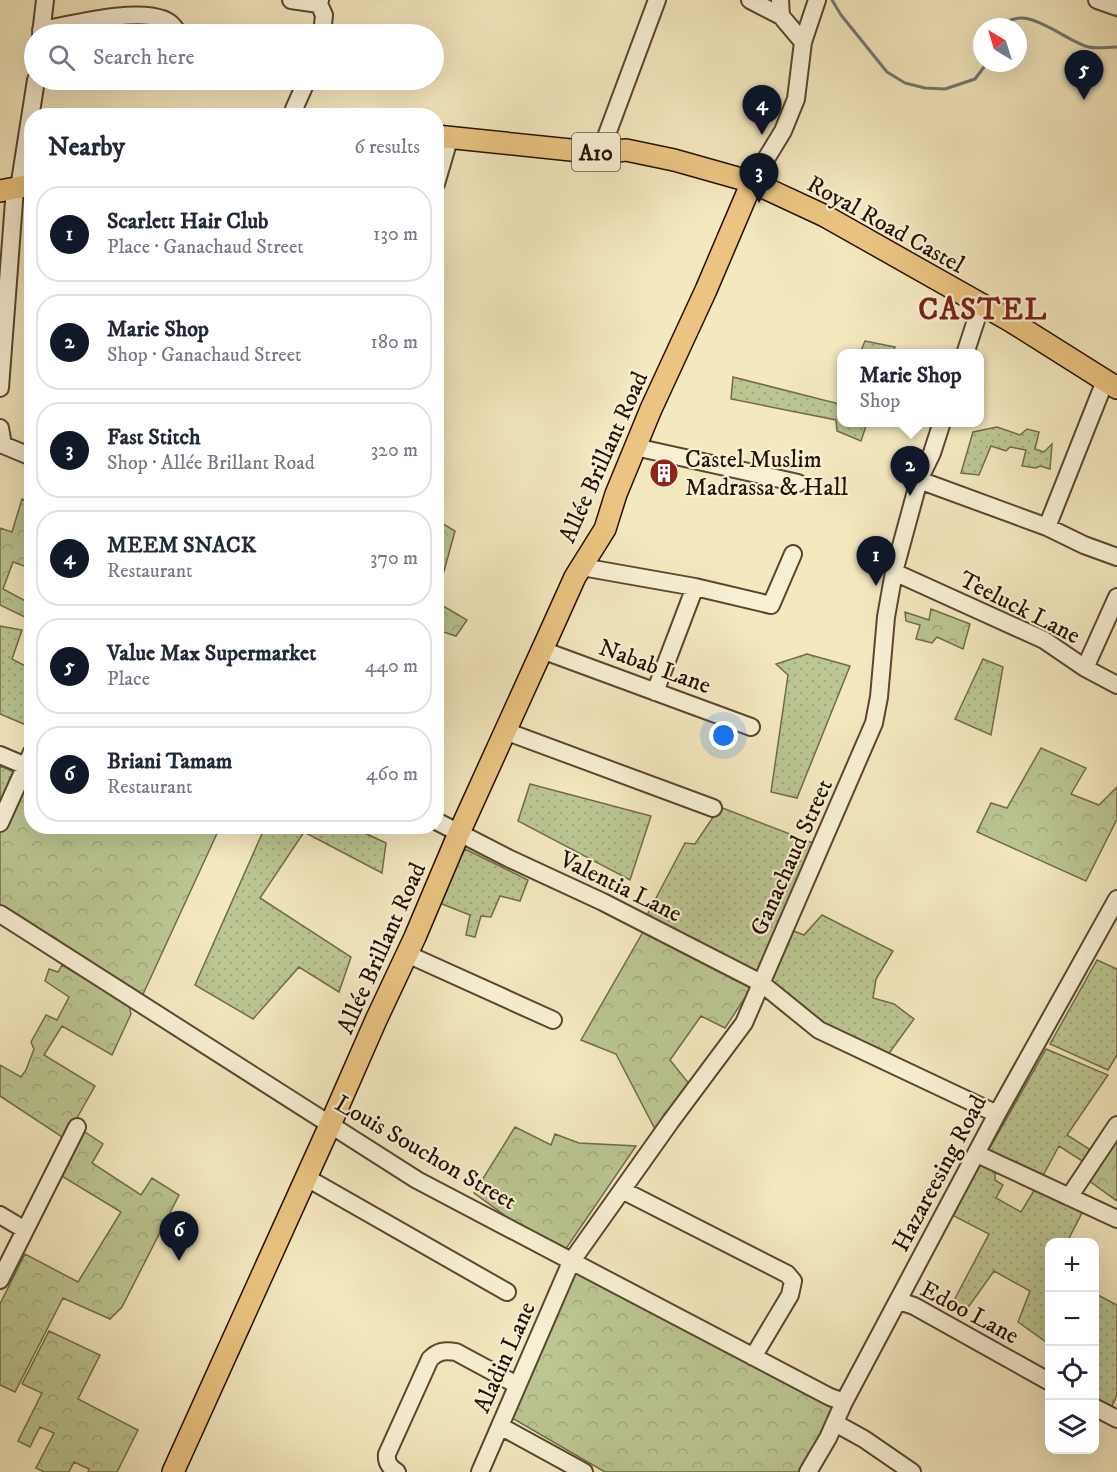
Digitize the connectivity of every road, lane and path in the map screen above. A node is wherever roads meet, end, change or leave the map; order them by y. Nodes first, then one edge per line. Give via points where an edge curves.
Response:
1 (45, 0) edge
2 (291, 0) edge
3 (657, 0) edge
4 (750, 0) edge
5 (817, 0) edge
6 (1097, 0) edge
7 (319, 2) edge
8 (1117, 7) edge
9 (780, 8) edge
10 (42, 24) edge
11 (84, 24) edge
12 (170, 24) edge
13 (323, 24) edge
14 (803, 42) junction
15 (34, 90) edge
16 (303, 90) edge
17 (31, 108) edge
18 (294, 108) edge
19 (444, 136) edge
20 (24, 145) edge
21 (600, 153) junction
22 (752, 182) junction
23 (16, 188) edge
24 (981, 305) junction
25 (967, 349) edge
26 (1111, 384) edge
27 (0, 388) edge
28 (941, 427) edge
29 (0, 428) edge
30 (635, 447) junction
31 (24, 453) edge
32 (919, 480) junction
33 (798, 483) dead end
34 (1047, 527) junction
35 (793, 554) dead end
36 (1117, 557) edge
37 (582, 567) junction
38 (894, 572) junction
39 (695, 587) junction
40 (1117, 597) edge
41 (542, 650) junction
42 (1085, 668) junction
43 (1117, 686) edge
44 (655, 692) junction
45 (751, 728) dead end
46 (505, 731) junction
47 (0, 755) edge
48 (24, 758) edge
49 (24, 768) edge
50 (713, 808) dead end
51 (0, 823) edge
52 (444, 825) edge
53 (462, 834) junction
54 (1115, 908) edge
55 (0, 914) edge
56 (407, 954) junction
57 (761, 983) junction
58 (553, 1020) dead end
59 (997, 1114) junction
60 (330, 1125) junction
61 (1117, 1125) edge
62 (77, 1127) dead end
63 (977, 1154) junction
64 (306, 1178) junction
65 (622, 1190) junction
66 (1069, 1197) junction
67 (0, 1215) edge
68 (1117, 1219) edge
69 (25, 1230) junction
70 (572, 1262) junction
71 (0, 1280) edge
72 (507, 1292) dead end
73 (899, 1301) junction
74 (753, 1357) junction
75 (1045, 1379) edge
76 (517, 1385) junction
77 (844, 1402) junction
78 (1099, 1409) edge
79 (1117, 1419) edge
80 (835, 1422) junction
81 (500, 1426) junction
82 (173, 1472) edge
83 (397, 1472) edge
84 (480, 1472) edge
85 (584, 1472) edge
86 (808, 1472) edge
87 (912, 1472) edge

1 - 10 street
2 - 7 street
3 - 21 street
4 - 9 street
5 - 14 street
6 - 8 street
7 - 13 street
9 - 14 street
11 - 12 street via 126,16 149,16
14 - 22 street via 796,99 783,131
15 - 17 street
16 - 18 street
19 - 21 main road, A10
20 - 23 street
21 - 22 main road, A10 via 626,150
22 - 24 main road, Royal Road Castel / A10 via 825,216
22 - 30 main road, Allée Brillant Road
23 - 27 street
24 - 25 street
24 - 26 main road, Royal Road Castel / A10
26 - 34 street
28 - 32 street, Ganachaud Street
29 - 31 street via 3,445
30 - 33 street
30 - 37 main road, Allée Brillant Road via 605,529
32 - 34 street
32 - 38 street, Ganachaud Street
34 - 36 street
35 - 39 street via 771,605
37 - 39 street
37 - 41 main road, Allée Brillant Road
38 - 42 street, Teeluck Lane via 1044,640
38 - 57 street, Ganachaud Street via 874,723
39 - 44 street
40 - 42 street, Teeluck Lane
41 - 44 street, Nabab Lane
41 - 46 main road, Allée Brillant Road
42 - 43 street
44 - 45 street, Nabab Lane
46 - 50 street
46 - 53 main road, Allée Brillant Road
47 - 48 street
49 - 51 street
52 - 53 street, Valentia Lane
53 - 56 main road, Allée Brillant Road
53 - 57 street, Valentia Lane
54 - 59 street, Hazareesing Road
55 - 60 street, Louis Souchon Street
56 - 58 street
56 - 60 main road, Allée Brillant Road
57 - 59 street, Valentia Lane via 819,1030
57 - 65 street, Ganachaud Street via 744,1023
59 - 63 street, Hazareesing Road
60 - 64 main road, Allée Brillant Road
60 - 70 street, Louis Souchon Street via 417,1180
61 - 66 street
62 - 69 street
63 - 66 street
63 - 73 street, Hazareesing Road
64 - 72 street
64 - 82 main road, Allée Brillant Road
65 - 70 street, Ganachaud Street
65 - 74 street via 787,1274 793,1281 790,1295
66 - 68 street
67 - 69 street
69 - 71 street
70 - 74 street, Louis Souchon Street
70 - 76 street, Aladin Lane
73 - 75 street, Edoo Lane
73 - 77 street, Hazareesing Road
74 - 77 street, Louis Souchon Street
76 - 81 street, Aladin Lane
76 - 83 street via 456,1352 436,1354 430,1359 387,1454 389,1466
77 - 80 street, Hazareesing Road
78 - 79 street
80 - 86 street, Hazareesing Road
80 - 87 street
81 - 84 street, Aladin Lane
81 - 85 street

